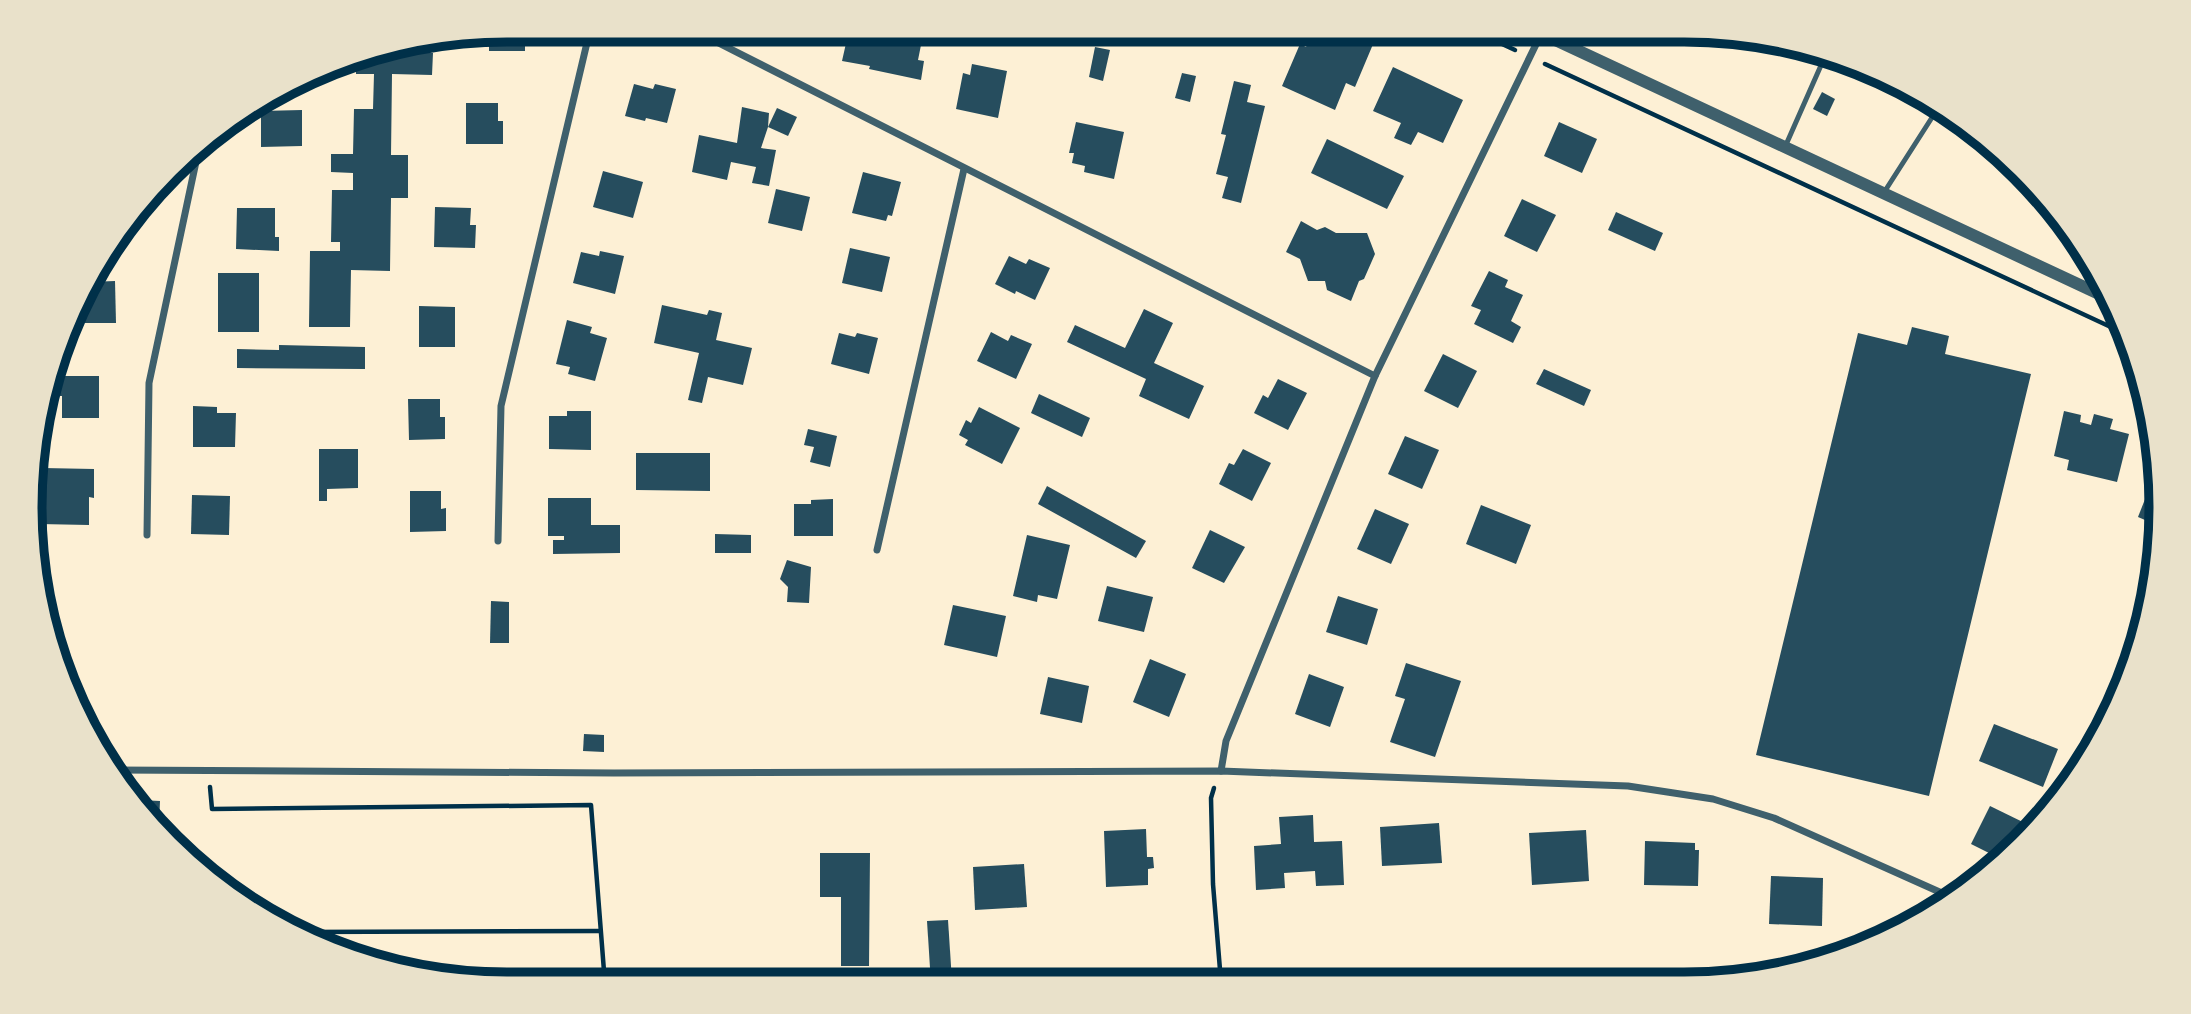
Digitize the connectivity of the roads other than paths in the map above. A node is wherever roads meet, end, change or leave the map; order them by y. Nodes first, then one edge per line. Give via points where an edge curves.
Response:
1 (587, 42) edge
2 (716, 42) edge
3 (1535, 42) edge
4 (1563, 42) edge
5 (1822, 64) edge
6 (1934, 115) edge
7 (1785, 147) junction
8 (196, 161) edge
9 (964, 169) junction
10 (1883, 194) junction
11 (2097, 293) edge
12 (1375, 376) junction
13 (147, 536) dead end
14 (498, 541) dead end
15 (877, 550) dead end
16 (124, 770) edge
17 (1221, 771) junction
18 (1943, 893) edge

1 - 14 street via 501,406
2 - 9 street
3 - 12 street
4 - 7 street
5 - 7 lane
6 - 10 lane
7 - 10 street
8 - 13 street via 149,383
9 - 12 street
9 - 15 street
10 - 11 street
12 - 17 street via 1226,741
16 - 17 street
17 - 18 street via 1628,786 1713,799 1774,818

